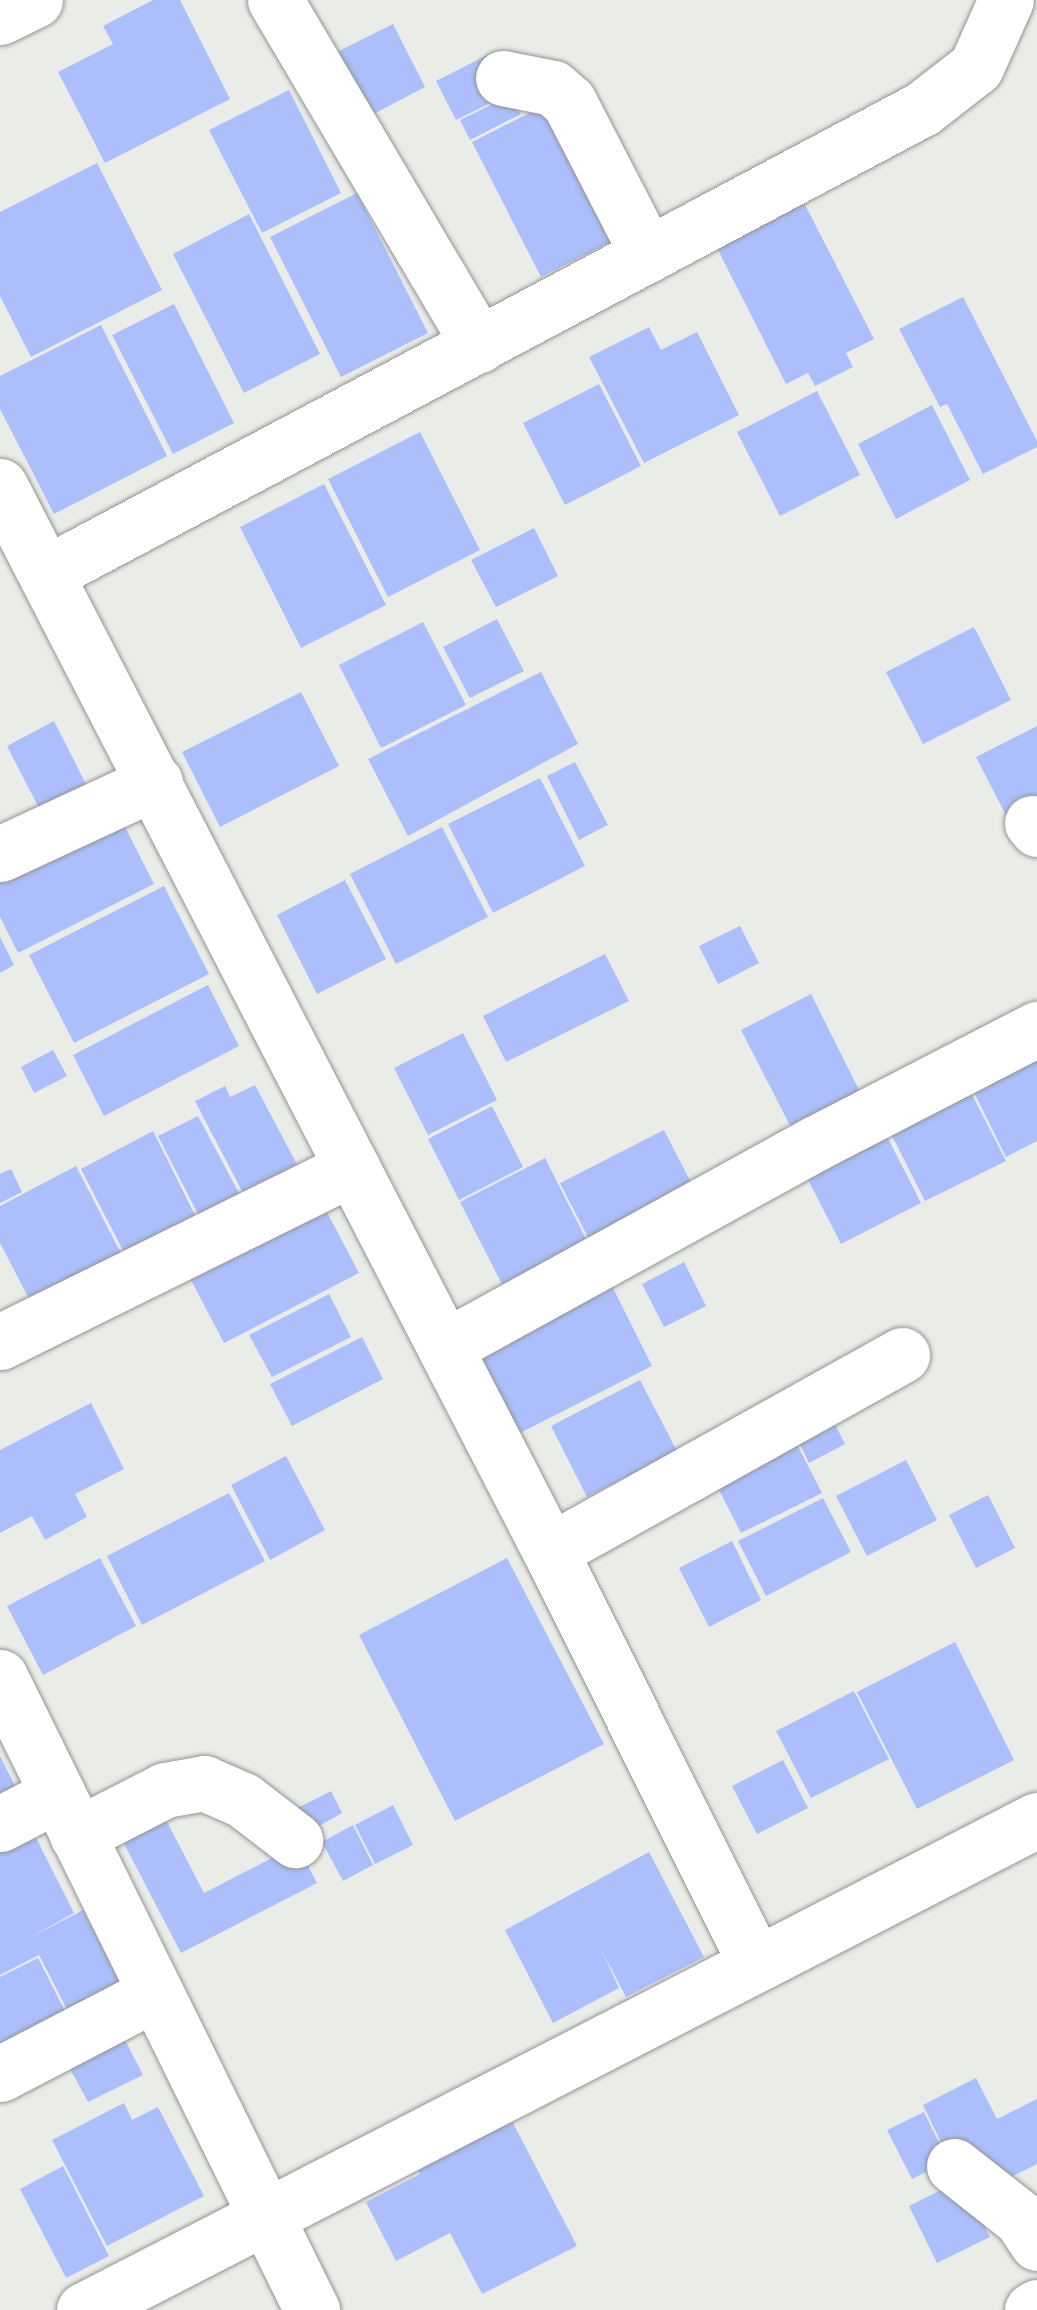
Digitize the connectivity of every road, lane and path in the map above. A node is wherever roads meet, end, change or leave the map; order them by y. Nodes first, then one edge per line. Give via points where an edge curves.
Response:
1 (35, 0) edge
2 (275, 0) edge
3 (1006, 0) edge
4 (0, 17) edge
5 (503, 78) dead end
6 (648, 255) junction
7 (479, 345) junction
8 (0, 486) edge
9 (47, 573) junction
10 (155, 782) junction
11 (0, 854) edge
12 (1037, 1029) edge
13 (352, 1168) junction
14 (0, 1342) edge
15 (444, 1347) junction
16 (902, 1354) dead end
17 (550, 1551) junction
18 (0, 1677) edge
19 (67, 1814) junction
20 (1037, 1820) edge
21 (0, 1824) edge
22 (295, 1840) dead end
23 (754, 1961) junction
24 (154, 1994) junction
25 (0, 2074) edge
26 (954, 2166) dead end
27 (262, 2215) junction
28 (1037, 2243) edge
29 (84, 2310) edge
30 (312, 2310) edge

1 - 4 street
2 - 7 street
3 - 6 street via 976,67 922,109
5 - 6 street via 553,88 568,102
6 - 7 street
7 - 9 street
8 - 9 street
9 - 10 street
10 - 11 street
10 - 13 street
12 - 15 street
13 - 14 street
13 - 15 street
15 - 17 street
16 - 17 street
17 - 23 street
18 - 19 street
19 - 21 street
19 - 22 street via 204,1783 243,1800
19 - 24 street
20 - 23 street
23 - 27 street
24 - 25 street
24 - 27 street
26 - 28 street via 1021,2218
27 - 29 street
27 - 30 street

